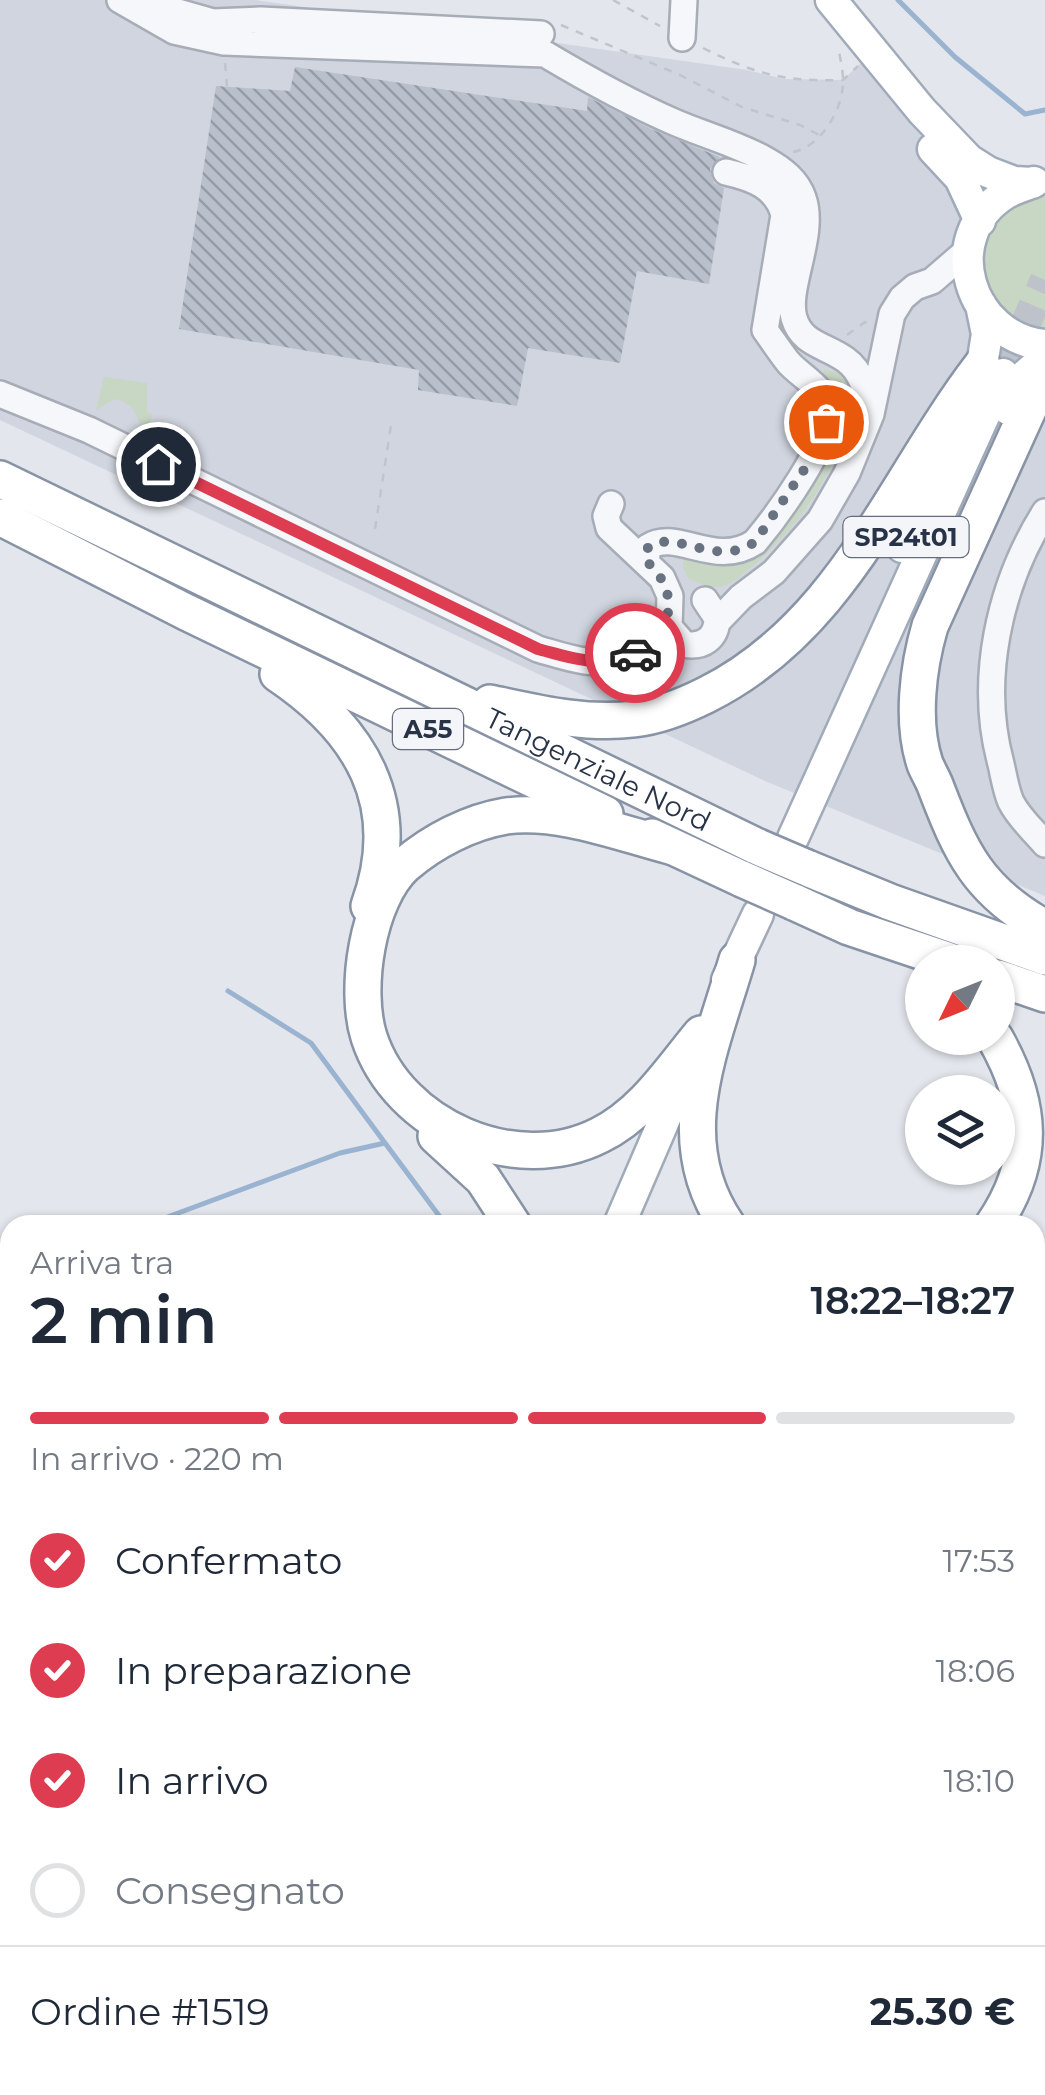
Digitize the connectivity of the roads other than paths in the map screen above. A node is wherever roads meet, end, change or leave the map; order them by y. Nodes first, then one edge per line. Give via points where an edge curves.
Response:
1 (120, 0) edge
2 (138, 0) edge
3 (684, 0) edge
4 (816, 0) edge
5 (831, 0) edge
6 (541, 34) dead end
7 (682, 38) road end
8 (726, 172) dead end
9 (1038, 181) edge
10 (974, 235) junction
11 (932, 281) junction
12 (976, 297) junction
13 (885, 323) junction
14 (1045, 345) edge
15 (837, 346) junction
16 (992, 369) junction
17 (1042, 373) edge
18 (0, 394) edge
19 (871, 414) junction
20 (1045, 426) edge
21 (0, 479) edge
22 (611, 504) dead end
23 (1045, 512) edge
24 (0, 518) edge
25 (694, 548) junction
26 (646, 561) junction
27 (704, 606) junction
28 (186, 612) junction
29 (672, 625) junction
30 (447, 694) junction
31 (822, 771) junction
32 (935, 784) junction
33 (1033, 820) edge
34 (1045, 844) edge
35 (670, 846) junction
36 (800, 853) junction
37 (758, 914) dead end
38 (849, 927) junction
39 (1045, 928) edge
40 (905, 946) edge
41 (1045, 957) edge
42 (737, 960) junction
43 (905, 963) edge
44 (1015, 984) edge
45 (1045, 994) edge
46 (702, 1034) junction
47 (1005, 1055) edge
48 (1045, 1168) edge
49 (507, 1215) edge
50 (622, 1215) edge
51 (720, 1215) edge
52 (999, 1215) edge
53 (1014, 1215) edge

1 - 15 street via 174,31 224,42 546,54 672,121 765,159 791,177 808,221 792,313 811,343
2 - 6 street via 213,22
3 - 7 street
4 - 10 main road via 848,69 903,115 960,178
5 - 9 main road via 969,160 1014,182
8 - 25 street via 749,177 780,201 784,216 765,330 820,390 828,408 810,461 755,542 742,551
9 - 10 main road via 1003,194
10 - 11 street
10 - 12 main road via 966,269
11 - 12 street
11 - 13 street via 902,298
12 - 14 main road via 1012,336
12 - 16 main road, SP24t01
13 - 15 street via 856,349
13 - 19 street
15 - 19 street via 864,385
16 - 30 highway via 955,399 833,592 763,662 726,685 636,719 588,721
16 - 31 main road, SP24t01 via 843,682
17 - 31 main road, SP24t01 via 1022,378 874,702
17 - 32 highway via 924,647 920,738
18 - 29 street via 89,430 538,649 588,662 622,659
19 - 27 street via 820,520 774,572 740,597
20 - 32 highway via 1016,477 952,632 938,701
21 - 30 highway, Tangenziale Nord / A55
22 - 26 street via 609,528
23 - 33 street via 1006,594 992,698 1010,799
24 - 28 highway, Tangenziale Nord / A55
25 - 26 street via 656,542
25 - 27 street via 670,562 672,576
26 - 29 street via 666,586
27 - 29 street via 678,602
27 - 29 street via 714,634 701,644 684,644
28 - 35 highway, Tangenziale Nord / A55
28 - 49 highway via 306,694 342,726 367,766 382,839 354,956 360,1043 406,1113 483,1178
30 - 36 highway, Tangenziale Nord / A55, bridge via 758,846
31 - 36 main road, SP24t01
32 - 39 highway via 957,842 984,881
33 - 34 street
35 - 38 highway, Tangenziale Nord / A55, bridge
35 - 46 highway via 562,819 511,816 477,822 440,840 403,867 371,930 363,966 369,1037 396,1084 434,1120 476,1141 538,1150 574,1146 616,1125 651,1096
36 - 41 highway, Tangenziale Nord / A55 via 890,902
37 - 42 main road
38 - 40 highway, Tangenziale Nord / A55
38 - 43 highway
42 - 46 main road
42 - 51 highway via 699,1092 701,1174
44 - 45 highway
46 - 50 main road
47 - 52 highway via 1024,1109 1025,1148 1018,1181
48 - 53 highway

